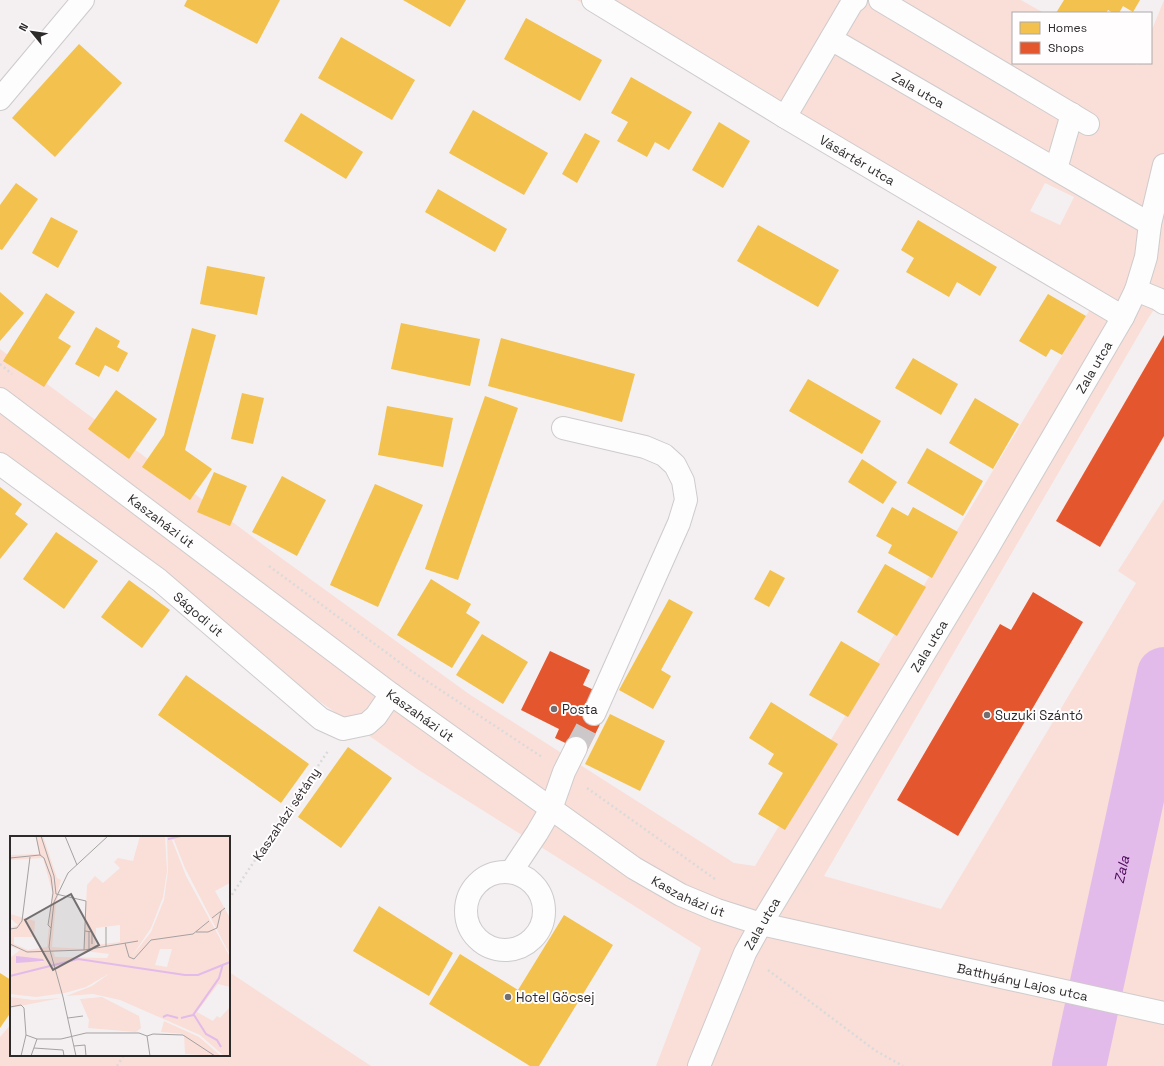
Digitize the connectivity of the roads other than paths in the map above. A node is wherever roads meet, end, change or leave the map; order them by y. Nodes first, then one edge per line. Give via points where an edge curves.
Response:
1 (83, 0) edge
2 (593, 0) edge
3 (856, 0) edge
4 (880, 0) edge
5 (831, 39) junction
6 (0, 98) edge
7 (785, 117) junction
8 (1164, 165) edge
9 (1056, 169) junction
10 (1150, 224) junction
11 (1136, 290) junction
12 (1164, 303) edge
13 (1123, 317) junction
14 (0, 399) edge
15 (563, 428) dead end
16 (0, 464) edge
17 (391, 694) junction
18 (594, 714) tunnel mouth
19 (576, 748) tunnel mouth
20 (551, 809) junction
21 (511, 872) dead end
22 (761, 924) junction
23 (881, 952) joint
24 (1164, 1013) edge
25 (699, 1066) edge

1 - 6 street
2 - 7 street, Vásártér utca
3 - 5 street
4 - 9 street via 1080,119
5 - 7 street
5 - 9 street, Zala utca
7 - 13 street, Vásártér utca
8 - 10 street, Zala utca
9 - 10 street, Zala utca
10 - 11 street, Zala utca via 1146,257
11 - 12 street
11 - 13 street, Zala utca
13 - 22 street, Zala utca via 978,565
14 - 17 street, Kaszaházi út
15 - 18 street via 645,447 664,454 675,465 683,481 686,500 679,523
16 - 17 street, Ságodi út via 159,580 321,719 343,729 367,724 376,716
17 - 20 street, Kaszaházi út
19 - 20 street via 564,772
20 - 21 street
20 - 22 street, Kaszaházi út via 634,868 681,895
22 - 23 street, Kaszaházi út
22 - 25 street, Zala utca via 745,953
23 - 24 street, Batthyány Lajos utca

